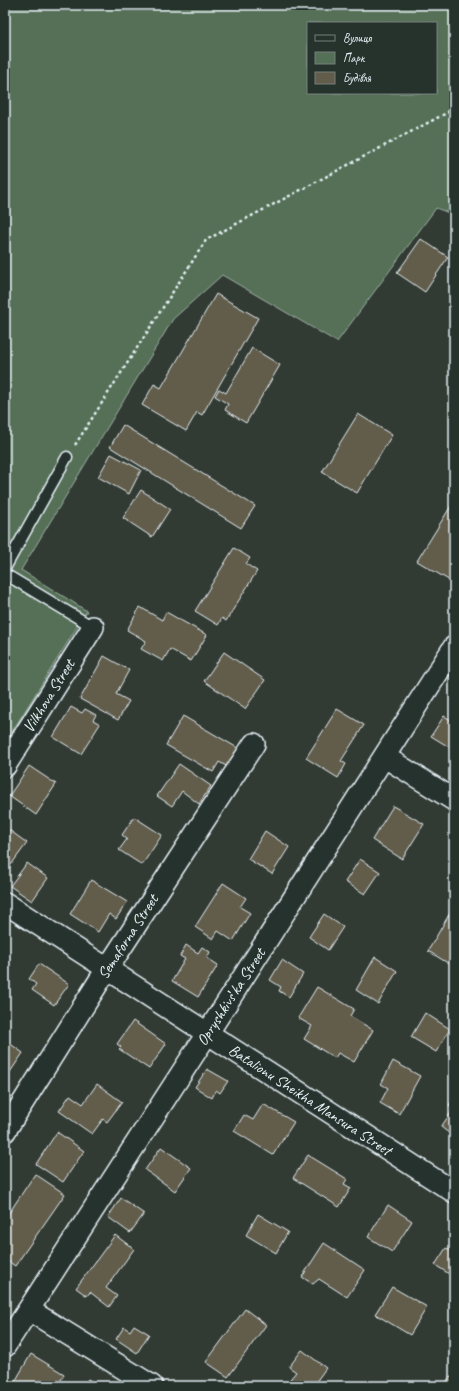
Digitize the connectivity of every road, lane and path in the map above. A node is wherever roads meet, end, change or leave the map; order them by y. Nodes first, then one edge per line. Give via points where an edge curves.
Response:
1 (454, 109) edge
2 (68, 457) joint
3 (5, 568) edge
4 (5, 574) edge
5 (93, 626) joint
6 (454, 647) edge
7 (254, 744) dead end
8 (385, 757) junction
9 (5, 766) edge
10 (454, 800) edge
11 (5, 903) edge
12 (108, 969) junction
13 (207, 1034) junction
14 (5, 1131) edge
15 (454, 1192) edge
16 (28, 1310) junction
17 (5, 1346) edge
18 (152, 1386) edge

1 - 2 path via 206,240
2 - 3 lane
4 - 5 lane
5 - 9 street, Vilkhova Street
6 - 8 street, Opryshkivsʹka Street
7 - 12 street, Semaforna Street
8 - 10 street
8 - 13 street, Opryshkivsʹka Street
11 - 12 street, Batalionu Sheikha Mansura Street
12 - 13 street, Batalionu Sheikha Mansura Street
12 - 14 street, Semaforna Street
13 - 15 street, Batalionu Sheikha Mansura Street
13 - 16 street, Opryshkivsʹka Street
16 - 17 street, Opryshkivsʹka Street
16 - 18 street

